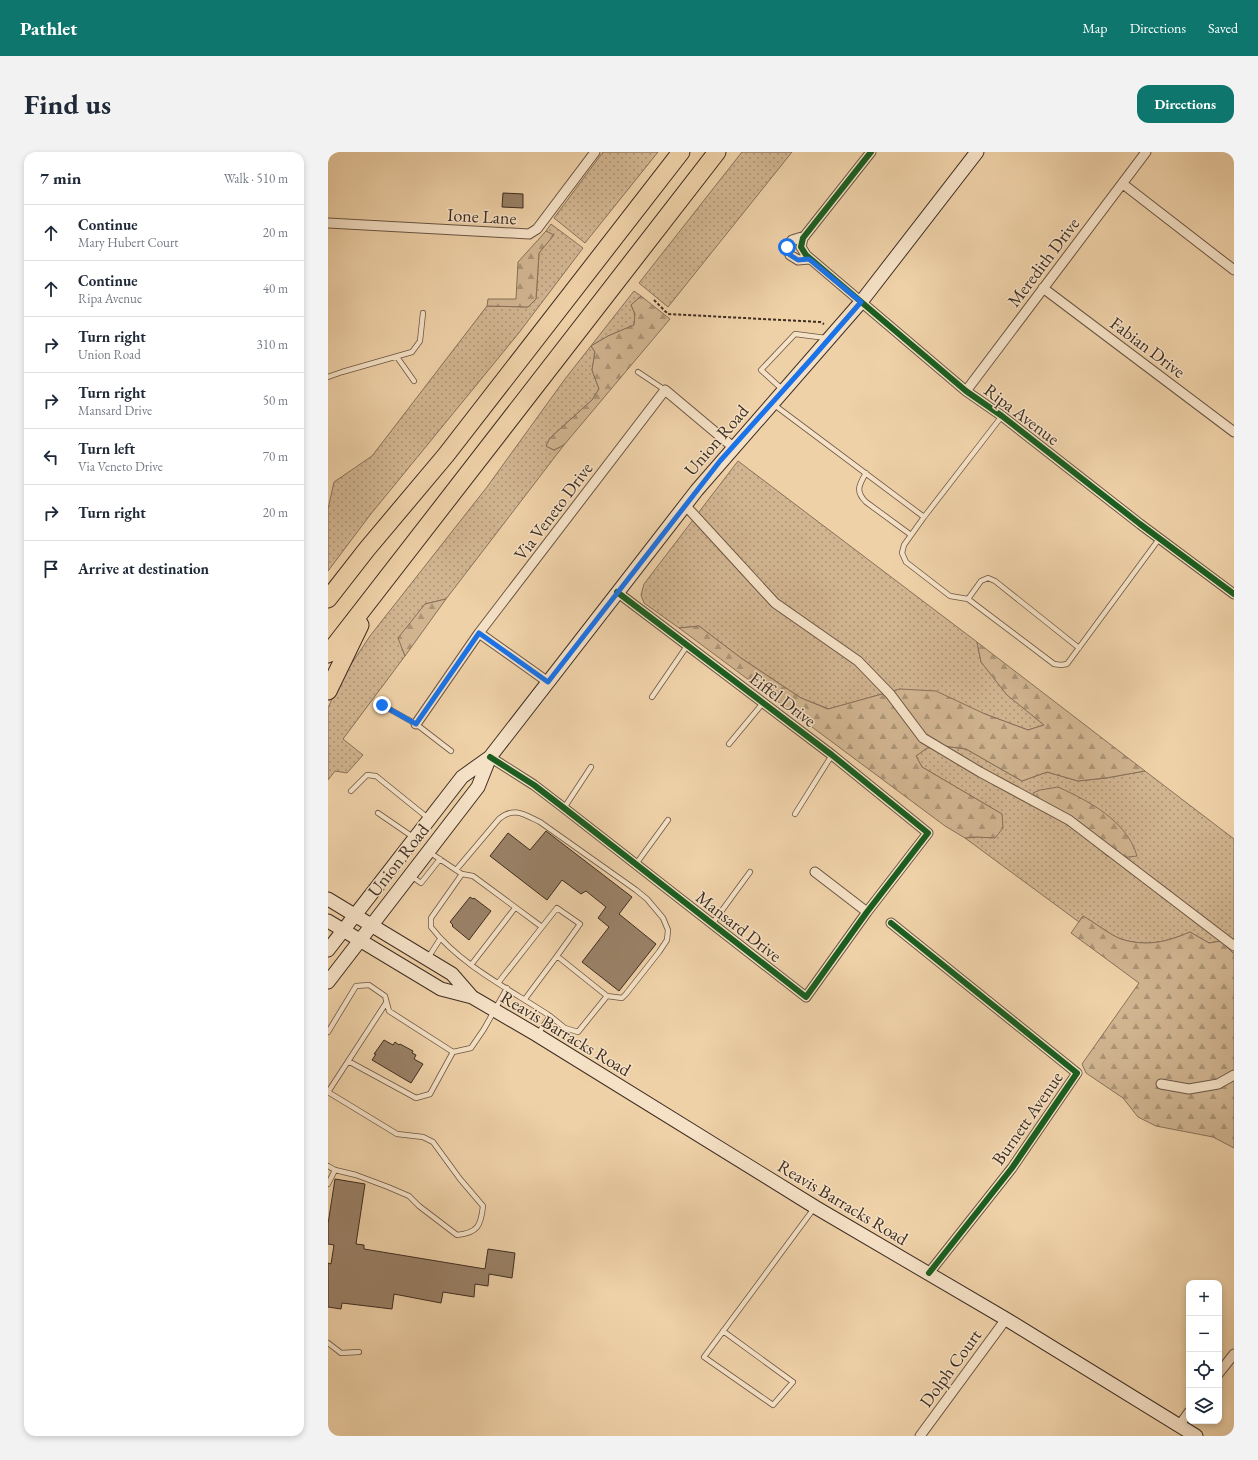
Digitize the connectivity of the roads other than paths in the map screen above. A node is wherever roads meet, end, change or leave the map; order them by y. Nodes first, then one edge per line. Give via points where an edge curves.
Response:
1 (595, 152) edge
2 (681, 152) edge
3 (717, 152) edge
4 (871, 152) edge
5 (977, 152) edge
6 (1146, 152) edge
7 (1122, 184) junction
8 (328, 223) edge
9 (805, 236) junction
10 (809, 259) junction
11 (1234, 270) edge
12 (1043, 288) junction
13 (861, 302) junction
14 (423, 313) dead end
15 (830, 339) junction
16 (397, 357) junction
17 (638, 372) dead end
18 (328, 377) edge
19 (414, 381) dead end
20 (665, 390) junction
21 (783, 390) junction
22 (966, 391) junction
23 (772, 403) junction
24 (1002, 416) junction
25 (1234, 432) edge
26 (733, 447) junction
27 (866, 473) junction
28 (685, 505) junction
29 (924, 517) junction
30 (911, 535) junction
31 (1159, 539) junction
32 (367, 549) junction
33 (328, 581) edge
34 (617, 592) junction
35 (375, 594) junction
36 (1234, 594) edge
37 (328, 599) edge
38 (968, 599) junction
39 (479, 633) junction
40 (687, 646) junction
41 (1079, 648) junction
42 (328, 654) edge
43 (548, 682) junction
44 (328, 691) edge
45 (652, 697) dead end
46 (763, 703) junction
47 (382, 705) dead end
48 (416, 724) junction
49 (729, 744) dead end
50 (451, 751) dead end
51 (832, 755) junction
52 (490, 757) junction
53 (591, 767) dead end
54 (351, 791) dead end
55 (564, 808) junction
56 (378, 813) dead end
57 (795, 814) dead end
58 (430, 819) junction
59 (668, 820) dead end
60 (928, 833) joint
61 (414, 838) junction
62 (428, 851) junction
63 (440, 859) junction
64 (636, 864) junction
65 (456, 870) junction
66 (750, 872) dead end
67 (815, 872) dead end
68 (462, 874) junction
69 (410, 875) junction
70 (328, 899) edge
71 (515, 908) junction
72 (867, 912) junction
73 (355, 915) junction
74 (328, 921) edge
75 (891, 923) dead end
76 (712, 924) junction
77 (372, 925) junction
78 (542, 927) junction
79 (343, 930) junction
80 (440, 939) junction
81 (360, 940) junction
82 (1234, 946) edge
83 (328, 950) edge
84 (557, 956) junction
85 (427, 958) junction
86 (471, 964) junction
87 (328, 982) edge
88 (498, 983) junction
89 (507, 988) junction
90 (608, 996) junction
91 (472, 997) junction
92 (525, 999) junction
93 (386, 1003) junction
94 (495, 1011) junction
95 (550, 1016) junction
96 (328, 1032) edge
97 (537, 1035) junction
98 (453, 1052) junction
99 (348, 1061) junction
100 (1234, 1075) edge
101 (1161, 1084) dead end
102 (328, 1092) edge
103 (328, 1166) edge
104 (335, 1170) junction
105 (328, 1184) edge
106 (815, 1207) junction
107 (928, 1273) junction
108 (1006, 1319) junction
109 (723, 1331) junction
110 (328, 1343) edge
111 (359, 1352) dead end
112 (1234, 1354) edge
113 (1222, 1369) edge
114 (1187, 1432) edge
115 (920, 1436) edge

1 - 8 street, Ione Lane via 537,229 529,234
2 - 32 highway via 446,455
3 - 35 highway
4 - 9 street
5 - 13 main road, Union Road
6 - 7 street, Meredith Drive
7 - 11 street
7 - 12 street, Meredith Drive
9 - 10 street, Ripa Avenue via 802,247
9 - 10 street via 792,240 787,247 790,255 798,260
10 - 13 street, Ripa Avenue
12 - 22 street, Meredith Drive
12 - 25 street, Fabian Drive
13 - 15 main road, Union Road
13 - 22 street, Ripa Avenue
14 - 16 lane via 420,341 412,352
15 - 21 main road, Union Road
15 - 21 lane via 795,334 761,370
16 - 18 lane
16 - 19 lane
17 - 20 lane
20 - 26 street
20 - 39 street, Via Veneto Drive
21 - 23 main road, Union Road
22 - 24 street, Ripa Avenue
23 - 26 main road, Union Road
23 - 27 lane
24 - 29 lane
24 - 31 street, Ripa Avenue
26 - 28 main road, Union Road
27 - 29 lane
27 - 30 lane via 858,489 860,497
28 - 34 main road, Union Road
28 - 82 street via 775,603 858,661 890,694 923,738 1069,820
29 - 30 lane
30 - 38 lane via 902,553 906,562 950,596
31 - 36 street, Ripa Avenue
31 - 41 lane
32 - 33 highway via 343,564
32 - 37 highway
34 - 40 street, Eiffel Drive
34 - 43 main road, Union Road
35 - 42 highway
35 - 44 highway
38 - 41 lane via 1054,664 1067,664
38 - 41 lane via 982,581 988,578 995,581
39 - 43 street
39 - 48 street, Via Veneto Drive
40 - 45 lane
40 - 46 street, Eiffel Drive
43 - 52 main road, Union Road
46 - 49 lane
46 - 51 street, Eiffel Drive
47 - 48 lane
48 - 50 lane
51 - 57 lane
51 - 60 street, Eiffel Drive
52 - 55 street, Mansard Drive
52 - 58 main road, Union Road via 462,777
52 - 62 main road, Union Road via 478,787
53 - 55 lane
54 - 58 lane via 366,775 376,776
55 - 64 street, Mansard Drive
56 - 61 lane
58 - 61 main road, Union Road
59 - 64 lane
60 - 72 street, Mansard Drive
61 - 73 main road, Union Road
62 - 63 lane
62 - 69 main road, Union Road
63 - 65 lane
63 - 69 lane via 421,883
64 - 76 street, Mansard Drive
65 - 68 lane
65 - 90 lane via 504,814 520,812 540,822 647,898 663,918 668,930 667,940 622,998
66 - 76 lane
67 - 72 street
68 - 71 lane via 473,876
68 - 80 lane via 431,918 431,927
69 - 77 main road, Union Road
70 - 73 main road, Reavis Barracks Road
71 - 78 lane
71 - 86 lane
72 - 76 street, Mansard Drive via 806,997
73 - 77 main road, Reavis Barracks Road
73 - 79 main road, Union Road
74 - 79 main road, Reavis Barracks Road
75 - 107 street, Burnett Avenue via 1077,1073 1012,1168
77 - 81 main road, Union Road
77 - 85 main road, Reavis Barracks Road
78 - 84 lane via 557,908 580,924
78 - 88 lane
79 - 81 main road, Reavis Barracks Road
79 - 83 main road, Union Road
80 - 85 lane
80 - 86 lane
81 - 87 main road, Union Road
81 - 91 main road, Reavis Barracks Road via 442,989
84 - 90 lane
84 - 92 lane
85 - 91 main road, Reavis Barracks Road via 452,974
86 - 88 lane
88 - 89 lane
89 - 92 lane
89 - 94 lane
90 - 95 lane via 578,1032 565,1028
91 - 94 main road, Reavis Barracks Road
92 - 95 lane
93 - 96 lane via 385,996 369,985 356,986
93 - 98 lane via 389,1011
93 - 99 lane
94 - 97 main road, Reavis Barracks Road
94 - 98 lane via 471,1048
95 - 97 lane
97 - 106 main road, Reavis Barracks Road
98 - 99 lane via 430,1094 416,1098
99 - 102 lane
100 - 101 street via 1218,1084 1189,1089
102 - 104 lane via 397,1134 423,1137 433,1142 483,1206 482,1221 477,1228 467,1234 457,1235 409,1196 356,1175
103 - 104 lane
104 - 105 lane
106 - 107 main road, Reavis Barracks Road
106 - 109 lane
107 - 108 main road, Reavis Barracks Road
108 - 114 main road, Reavis Barracks Road
108 - 115 street, Dolph Court
109 - 109 lane via 704,1357 773,1405 793,1382
110 - 111 lane via 341,1353
112 - 113 street

